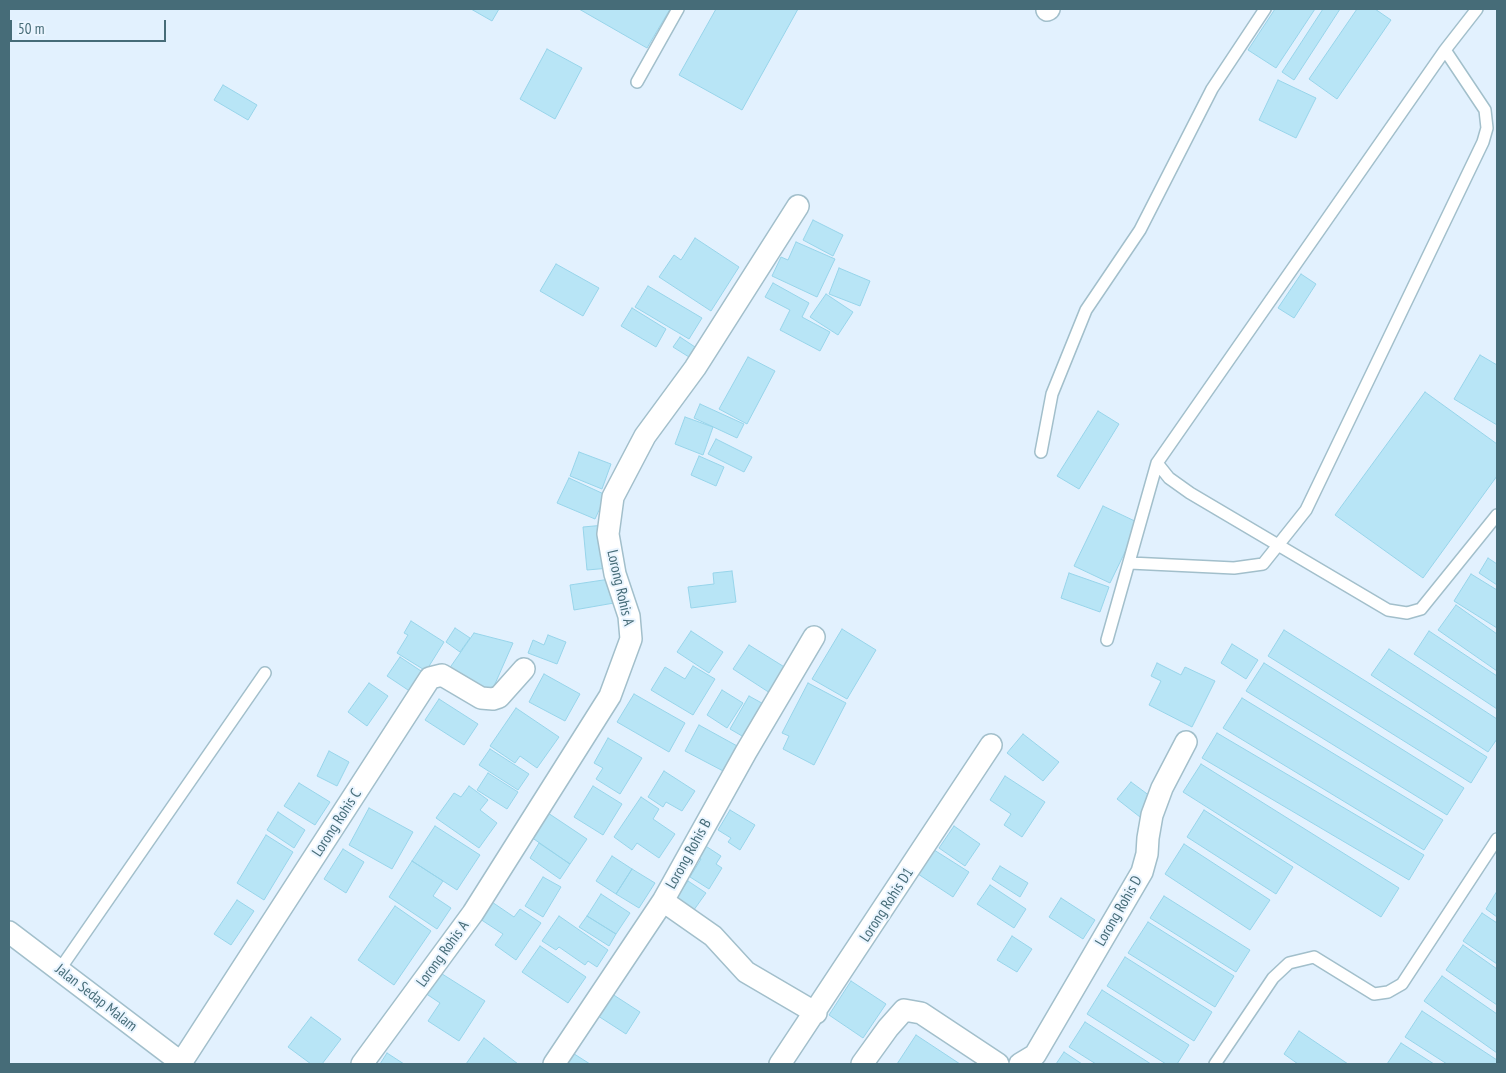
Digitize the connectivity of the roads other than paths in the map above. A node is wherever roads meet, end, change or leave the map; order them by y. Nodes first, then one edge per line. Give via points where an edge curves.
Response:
1 (678, 9) edge
2 (1265, 9) edge
3 (1477, 9) edge
4 (1445, 50) junction
5 (637, 82) dead end
6 (798, 206) dead end
7 (1041, 452) dead end
8 (1157, 463) junction
9 (1497, 515) edge
10 (1279, 546) junction
11 (1130, 563) junction
12 (814, 637) dead end
13 (1107, 640) dead end
14 (524, 669) dead end
15 (265, 673) dead end
16 (1186, 742) dead end
17 (991, 745) dead end
18 (1497, 839) edge
19 (663, 901) junction
20 (9, 932) edge
21 (60, 970) junction
22 (816, 1013) junction
23 (182, 1064) edge
24 (362, 1064) edge
25 (554, 1064) edge
26 (780, 1064) edge
27 (862, 1064) edge
28 (998, 1064) edge
29 (1020, 1064) edge
30 (1215, 1064) edge

1 - 5 lane
2 - 7 lane via 1212,89 1140,230 1086,310 1052,394
3 - 4 lane
4 - 8 lane
4 - 10 lane via 1485,110 1487,128 1483,142 1306,510
6 - 24 street, Lorong Rohis A via 695,368 645,436 613,497 608,534 615,574 629,616 631,639 610,696 473,913
8 - 10 lane via 1169,478 1190,493
8 - 11 lane
9 - 10 lane via 1421,609 1407,613 1388,610
10 - 11 lane via 1263,564 1234,568
11 - 13 lane
12 - 19 street, Lorong Rohis B
14 - 23 street, Lorong Rohis C via 499,697 493,699 481,698 442,675 430,678
15 - 21 lane
16 - 29 street, Lorong Rohis D via 1152,815 1148,854 1142,872 1034,1055
17 - 22 street, Lorong Rohis D1
18 - 30 lane via 1402,984 1388,992 1374,994 1314,957 1289,963 1273,978
19 - 22 street via 713,936 746,972
19 - 25 street, Lorong Rohis B
20 - 21 street, Jalan Sedap Malam
21 - 23 street, Jalan Sedap Malam
22 - 26 street, Lorong Rohis D1
27 - 28 street via 904,1010 921,1013

